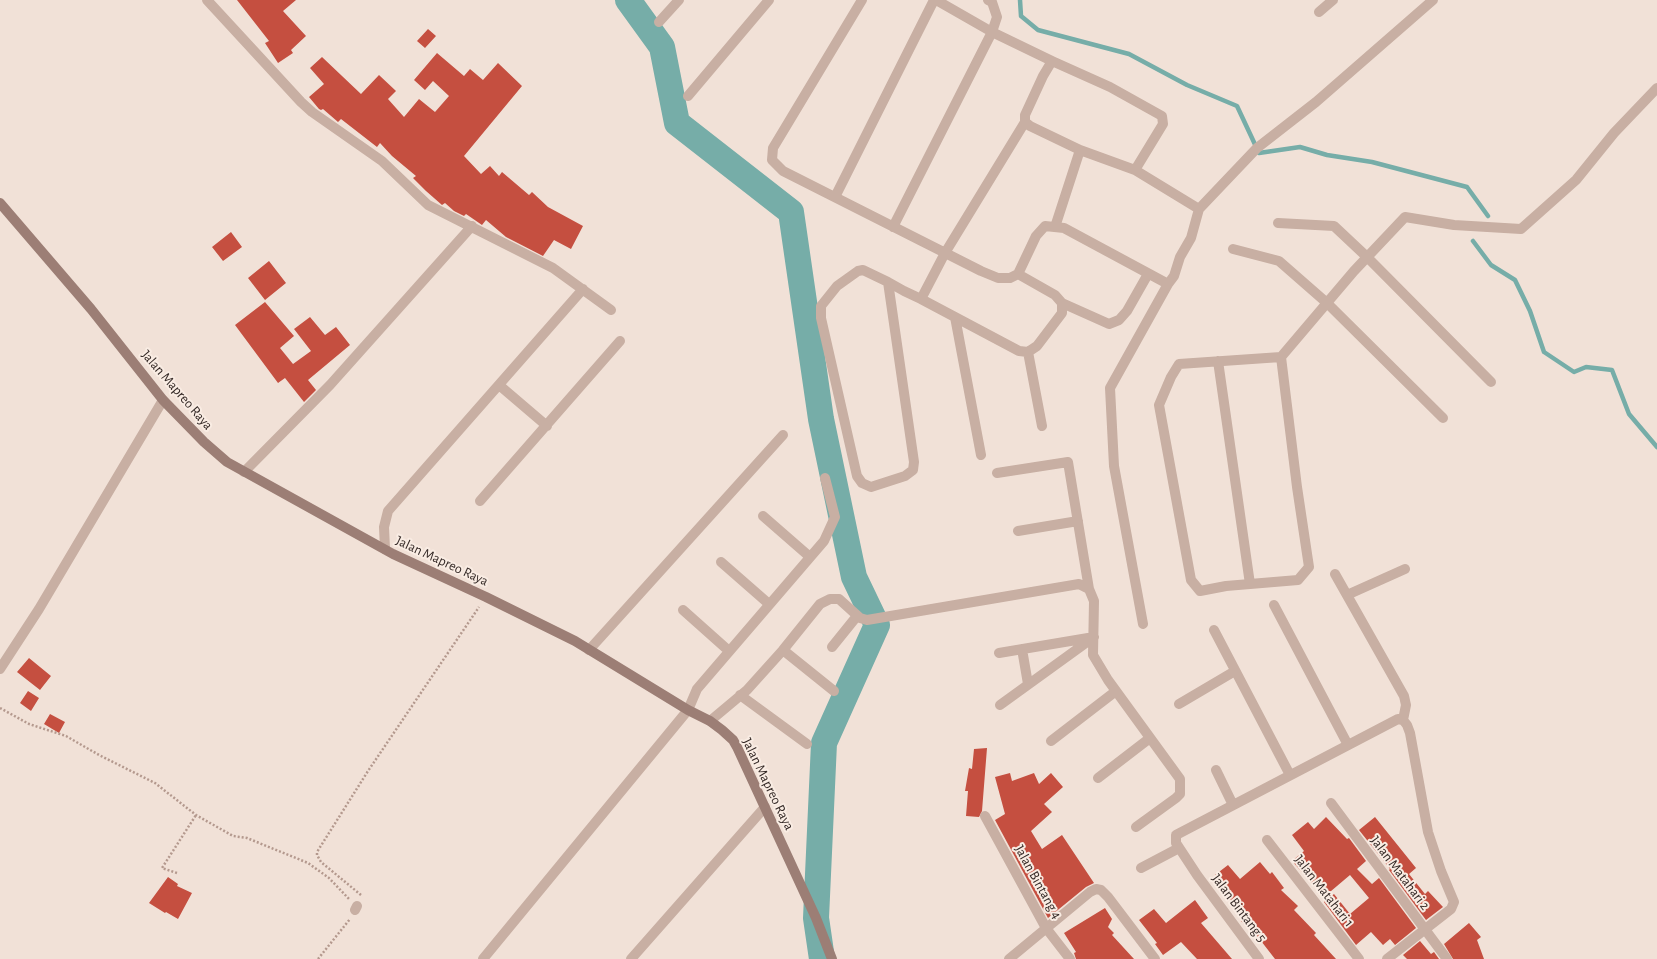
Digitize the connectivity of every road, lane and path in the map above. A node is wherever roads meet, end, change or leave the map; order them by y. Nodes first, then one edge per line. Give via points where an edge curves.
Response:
1 (207, 0) edge
2 (679, 0) edge
3 (769, 0) edge
4 (862, 0) edge
5 (935, 0) edge
6 (988, 0) edge
7 (1333, 0) edge
8 (1433, 0) edge
9 (1319, 12) dead end
10 (659, 22) dead end
11 (992, 32) junction
12 (1052, 61) junction
13 (1657, 88) edge
14 (688, 96) dead end
15 (1025, 122) junction
16 (1080, 150) junction
17 (1135, 170) junction
18 (835, 197) junction
19 (0, 203) edge
20 (1199, 209) junction
21 (1278, 223) dead end
22 (472, 226) junction
23 (893, 227) junction
24 (1055, 227) junction
25 (1233, 248) dead end
26 (946, 253) junction
27 (1367, 257) junction
28 (1018, 274) junction
29 (1148, 274) junction
30 (888, 282) junction
31 (1168, 284) junction
32 (583, 289) junction
33 (922, 299) junction
34 (1062, 303) junction
35 (1327, 303) junction
36 (611, 310) dead end
37 (955, 317) junction
38 (620, 341) dead end
39 (1028, 352) junction
40 (1281, 357) junction
41 (1218, 361) junction
42 (1491, 382) dead end
43 (499, 385) junction
44 (163, 400) junction
45 (1443, 418) dead end
46 (546, 426) junction
47 (1042, 426) dead end
48 (783, 435) dead end
49 (981, 455) dead end
50 (244, 472) junction
51 (997, 473) dead end
52 (824, 478) dead end
53 (480, 501) dead end
54 (763, 516) dead end
55 (1078, 521) junction
56 (1018, 532) dead end
57 (385, 549) junction
58 (810, 558) junction
59 (721, 562) dead end
60 (1405, 569) dead end
61 (1335, 574) dead end
62 (1250, 584) junction
63 (1089, 589) junction
64 (1347, 595) junction
65 (486, 597) junction
66 (769, 604) junction
67 (1274, 605) dead end
68 (683, 610) dead end
69 (857, 616) junction
70 (1144, 624) dead end
71 (1214, 630) dead end
72 (1094, 637) junction
73 (832, 647) dead end
74 (1022, 649) junction
75 (590, 650) junction
76 (783, 650) junction
77 (729, 651) junction
78 (999, 653) dead end
79 (0, 669) edge
80 (1235, 671) junction
81 (1028, 684) junction
82 (834, 691) dead end
83 (1116, 691) junction
84 (740, 695) junction
85 (1179, 704) dead end
86 (1000, 705) dead end
87 (0, 708) edge
88 (688, 710) junction
89 (1403, 720) junction
90 (710, 721) junction
91 (1150, 738) junction
92 (1051, 741) dead end
93 (807, 744) dead end
94 (1348, 745) junction
95 (1216, 770) dead end
96 (1290, 775) junction
97 (1098, 778) dead end
98 (1331, 803) dead end
99 (1233, 805) junction
100 (765, 807) junction
101 (196, 815) junction
102 (985, 816) dead end
103 (1136, 827) dead end
104 (1267, 840) dead end
105 (1179, 848) junction
106 (1141, 868) dead end
107 (177, 873) dead end
108 (357, 905) junction
109 (1046, 928) junction
110 (1425, 929) junction
111 (318, 959) edge
112 (483, 959) edge
113 (631, 959) edge
114 (832, 959) edge
115 (1009, 959) edge
116 (1070, 959) edge
117 (1155, 959) edge
118 (1260, 959) edge
119 (1359, 959) edge
120 (1387, 959) edge
121 (1447, 959) edge

1 - 22 street via 312,112 372,152 428,205
2 - 10 street
3 - 14 street
4 - 18 street via 774,148 772,160 783,171
5 - 11 street
5 - 18 street
6 - 11 street via 992,2 997,16
7 - 9 street
8 - 20 street via 1316,102 1257,148
11 - 12 street
11 - 23 street
12 - 15 street via 1025,115
12 - 17 street via 1110,87 1162,116 1163,124
13 - 27 street via 1614,133 1576,180 1521,229 1454,225 1406,217
15 - 16 street
15 - 26 street
16 - 17 street
16 - 24 street
17 - 20 street
18 - 23 street
19 - 44 street, Jalan Mapreo Raya via 91,308
20 - 31 street via 1191,238
21 - 27 street via 1334,226
22 - 32 street via 546,264
22 - 50 street via 330,385
23 - 26 street
24 - 28 street via 1045,226 1036,236
24 - 29 street via 1064,228
25 - 35 street via 1279,261
26 - 28 street via 998,278 1010,278
26 - 33 street
27 - 35 street
27 - 42 street
28 - 34 street via 1055,295
29 - 31 street
29 - 34 street via 1127,311 1119,320 1109,324
30 - 30 street via 914,462 913,470 905,476 870,487 862,483 857,476 821,318 821,306 837,286 858,271 864,270
30 - 33 street
31 - 70 street via 1110,388 1114,466
32 - 36 street
32 - 43 street
33 - 37 street
34 - 39 street via 1062,313 1037,346
35 - 40 street
35 - 45 street
37 - 39 street via 1019,351
37 - 49 street
38 - 46 street
39 - 47 street
40 - 41 street
40 - 62 street via 1310,567 1298,580
41 - 62 street
41 - 62 street via 1179,364 1159,405 1191,580 1200,591
43 - 46 street
43 - 57 street via 388,511 384,527
44 - 50 street, Jalan Mapreo Raya via 215,452
44 - 79 street via 39,609
46 - 53 street
48 - 75 street
50 - 57 street, Jalan Mapreo Raya
51 - 55 street via 1068,462
52 - 58 street via 835,517 824,541
54 - 58 street
55 - 56 street
55 - 63 street
57 - 65 street, Jalan Mapreo Raya
58 - 66 street
59 - 66 street
60 - 64 street
61 - 64 street
63 - 69 street via 1079,584 867,620
63 - 72 street via 1094,601
64 - 89 street via 1404,696 1406,705
65 - 75 street, Jalan Mapreo Raya
65 - 108 path via 368,771 317,852 321,862 360,893
66 - 77 street
67 - 94 street
68 - 77 street
69 - 73 street
69 - 76 street via 838,599 830,599 820,604
71 - 80 street
72 - 74 street
72 - 81 street
72 - 83 street via 1093,655
74 - 78 street
74 - 81 street
75 - 88 street, Jalan Mapreo Raya
76 - 82 street
76 - 84 street
77 - 88 street via 698,689
80 - 85 street
80 - 96 street
81 - 86 street
83 - 91 street
83 - 92 street
84 - 90 street
84 - 93 street
87 - 101 path via 29,724 66,736 155,783
88 - 90 street, Jalan Mapreo Raya
88 - 112 street
89 - 94 street via 1393,721
89 - 110 street via 1410,733 1415,755 1428,832 1454,902 1451,909
90 - 100 street, Jalan Mapreo Raya via 733,740
91 - 97 street
91 - 103 street via 1180,779 1181,788 1176,798
94 - 96 street
95 - 99 street
96 - 99 street
98 - 110 street, Jalan Matahari 2
99 - 105 street via 1176,835
100 - 113 street
100 - 114 street, Jalan Mapreo Raya
101 - 107 path via 162,868
101 - 108 path via 233,836 247,838 313,867
102 - 109 street, Jalan Bintang 4
104 - 119 street, Jalan Matahari 1
105 - 106 street
105 - 118 street, Jalan Bintang 5
108 - 111 path
109 - 115 street
109 - 116 street, Jalan Bintang 4
109 - 117 street via 1090,892 1101,890
110 - 120 street
110 - 121 street, Jalan Matahari 2

